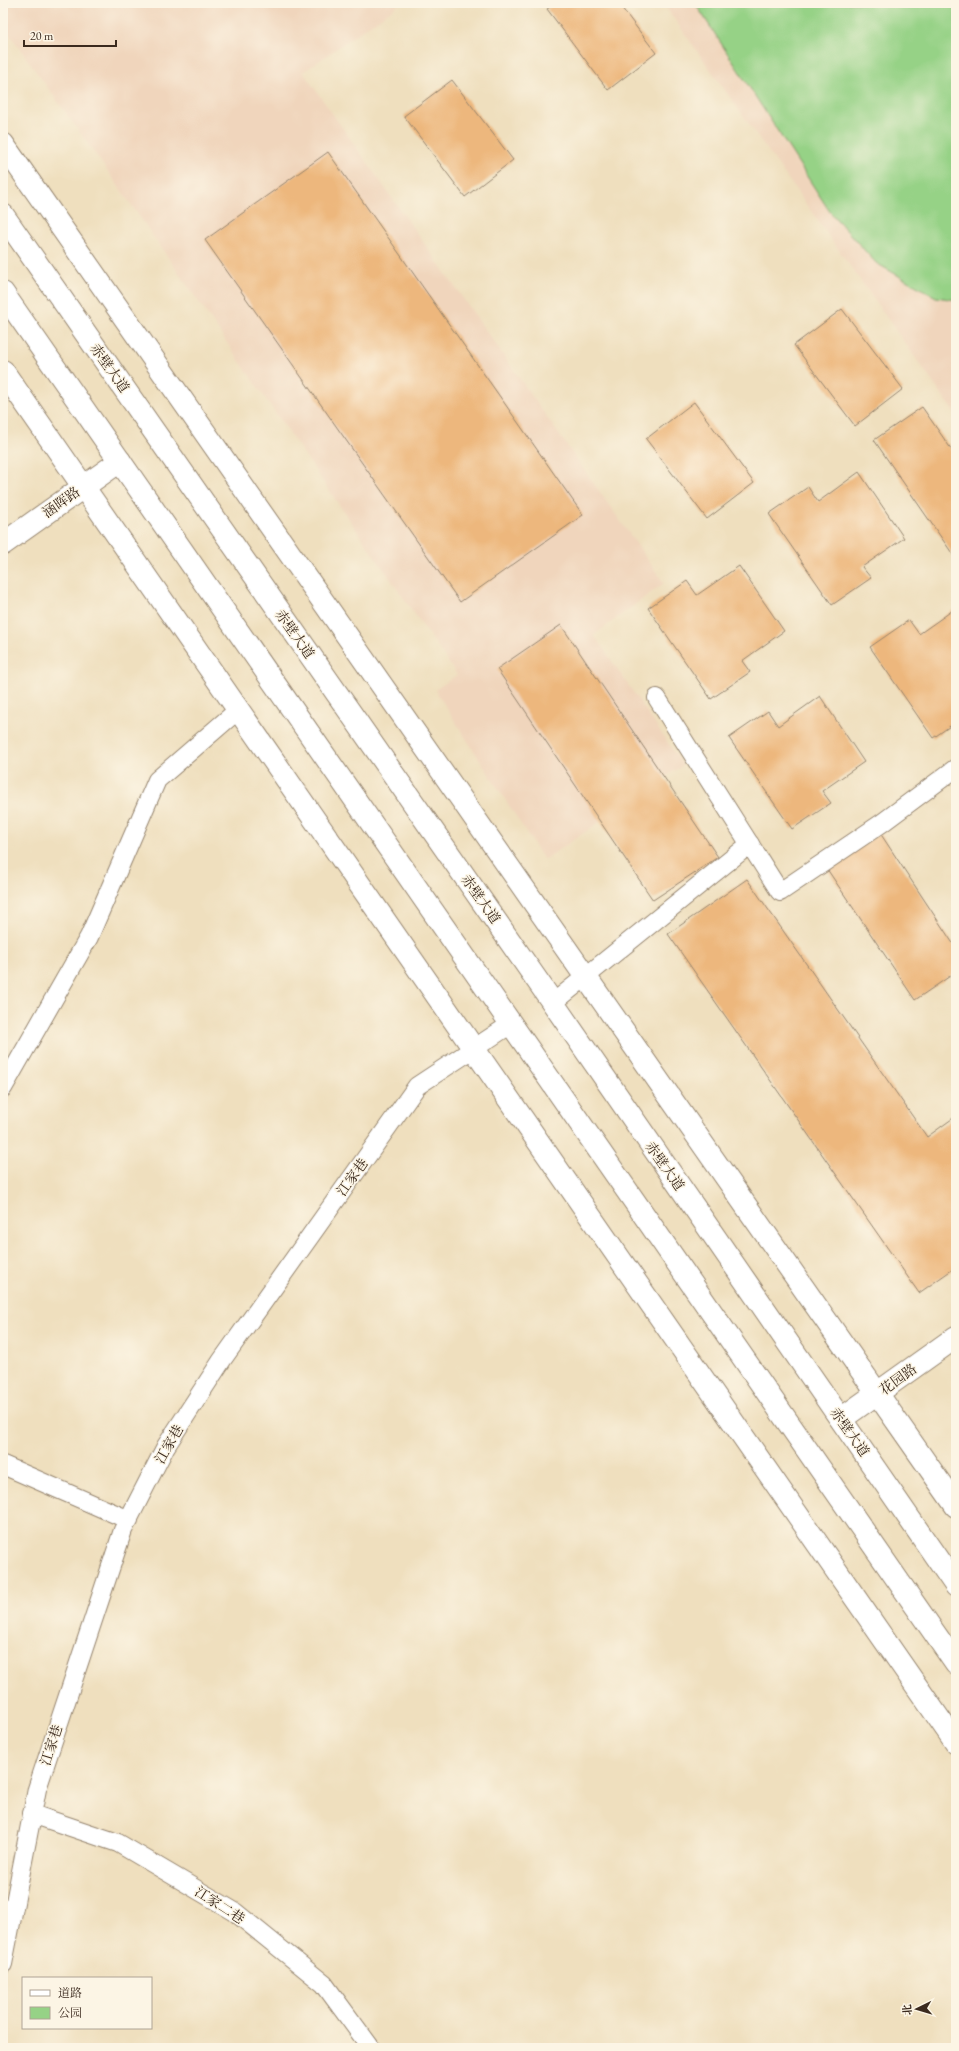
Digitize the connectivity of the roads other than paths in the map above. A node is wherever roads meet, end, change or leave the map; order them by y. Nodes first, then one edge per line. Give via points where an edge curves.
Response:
1 (3, 144) edge
2 (3, 215) edge
3 (3, 293) edge
4 (3, 371) edge
5 (120, 461) junction
6 (83, 486) junction
7 (3, 544) edge
8 (657, 698) dead end
9 (238, 710) junction
10 (956, 768) edge
11 (750, 844) junction
12 (586, 977) junction
13 (553, 1003) junction
14 (511, 1024) junction
15 (474, 1049) junction
16 (3, 1088) edge
17 (956, 1338) edge
18 (878, 1394) junction
19 (841, 1419) junction
20 (3, 1465) edge
21 (956, 1506) edge
22 (129, 1520) junction
23 (956, 1586) edge
24 (956, 1664) edge
25 (956, 1743) edge
26 (32, 1814) junction
27 (3, 1964) edge
28 (371, 2048) edge

1 - 12 street
2 - 13 street, 赤壁大道
3 - 5 street
4 - 6 street
5 - 6 street, 涵晖路
5 - 14 street
6 - 7 street, 涵晖路
6 - 9 street
8 - 11 lane
9 - 15 street
9 - 16 lane via 157,780 90,937
10 - 11 lane via 882,823 780,892
11 - 12 lane
12 - 13 lane
12 - 18 street
13 - 19 street, 赤壁大道
14 - 15 lane, 江家巷
14 - 24 street
15 - 22 lane, 江家巷 via 417,1086 222,1360 166,1446
15 - 25 street
17 - 18 street, 花园路
18 - 19 street, 花园路
18 - 21 street
19 - 23 street, 赤壁大道
20 - 22 lane
22 - 26 lane, 江家巷 via 123,1530 75,1673 37,1789
26 - 27 lane, 江家巷
26 - 28 lane, 江家二巷 via 118,1843 236,1912 324,1984

